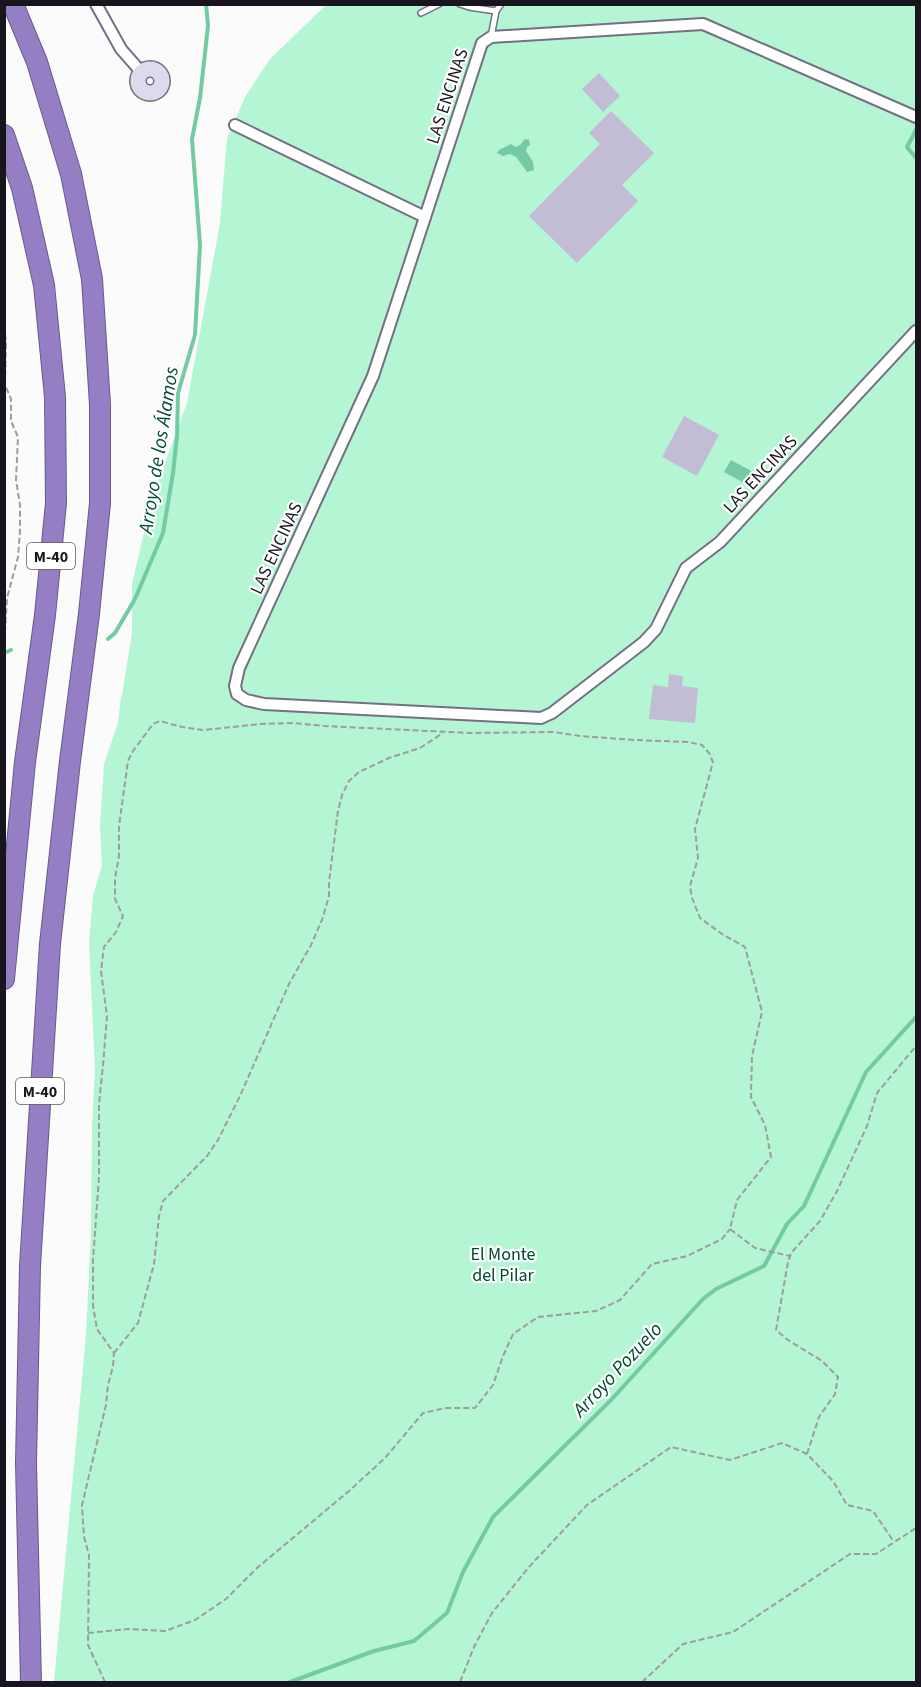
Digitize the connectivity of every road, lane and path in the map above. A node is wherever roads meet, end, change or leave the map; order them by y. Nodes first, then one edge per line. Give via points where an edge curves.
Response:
1 (13, 4) edge
2 (96, 4) edge
3 (439, 4) edge
4 (460, 4) edge
5 (501, 4) edge
6 (496, 10) junction
7 (421, 13) dead end
8 (491, 37) junction
9 (142, 73) dead end
10 (916, 117) edge
11 (235, 125) dead end
12 (4, 135) edge
13 (425, 218) junction
14 (4, 325) edge
15 (916, 331) edge
16 (4, 648) edge
17 (444, 732) junction
18 (4, 980) edge
19 (916, 1046) edge
20 (730, 1229) junction
21 (790, 1256) junction
22 (114, 1353) junction
23 (807, 1454) junction
24 (916, 1528) edge
25 (894, 1542) junction
26 (88, 1633) junction
27 (31, 1683) edge
28 (105, 1683) edge
29 (460, 1683) edge
30 (642, 1683) edge

1 - 27 highway, M-40 via 37,62 71,174 92,279 100,405 100,503 50,944 31,1243 26,1464
2 - 9 street via 121,50
3 - 7 lane
4 - 6 lane
5 - 6 lane
6 - 8 lane
8 - 10 street, LAS ENCINAS via 703,24
8 - 13 street, LAS ENCINAS via 482,43
11 - 13 street
12 - 18 highway, M-40 via 22,188 44,285 55,398 56,503
13 - 15 street, LAS ENCINAS via 373,376 239,668 236,690 246,700 541,718 552,713 657,629 686,568 720,542
14 - 16 path via 5,385 10,399 10,421 18,437 16,480 20,505 18,556 8,598
17 - 20 path via 554,732 688,742 702,745 710,753 713,762 695,829 698,858 690,886 700,918 746,947 762,1012 752,1056 752,1097 765,1125 771,1156 737,1200
17 - 22 path via 420,748 359,772 349,781 338,811 329,896 322,920 218,1140 163,1201 154,1264 138,1323
17 - 22 path via 294,723 202,730 160,721 153,724 133,751 126,772 115,878 115,899 123,916 104,947 101,971 107,1016 99,1104 93,1306 97,1329
19 - 21 path via 876,1093 867,1126 837,1191 820,1221
20 - 21 path via 755,1248
20 - 26 path via 722,1239 687,1256 652,1264 620,1300 596,1311 538,1317 513,1334 493,1385 475,1408 423,1413 385,1458 349,1491 226,1599 195,1620 165,1631
21 - 23 path via 776,1330 822,1361 838,1377 836,1394 819,1417
22 - 26 path via 82,1505 89,1555
23 - 25 path via 833,1481 847,1505 873,1511
23 - 29 path via 782,1443 730,1460 671,1447 587,1505 528,1568 492,1614
24 - 25 path
25 - 30 path via 876,1554 850,1554 733,1632 683,1644
26 - 28 path via 88,1645

